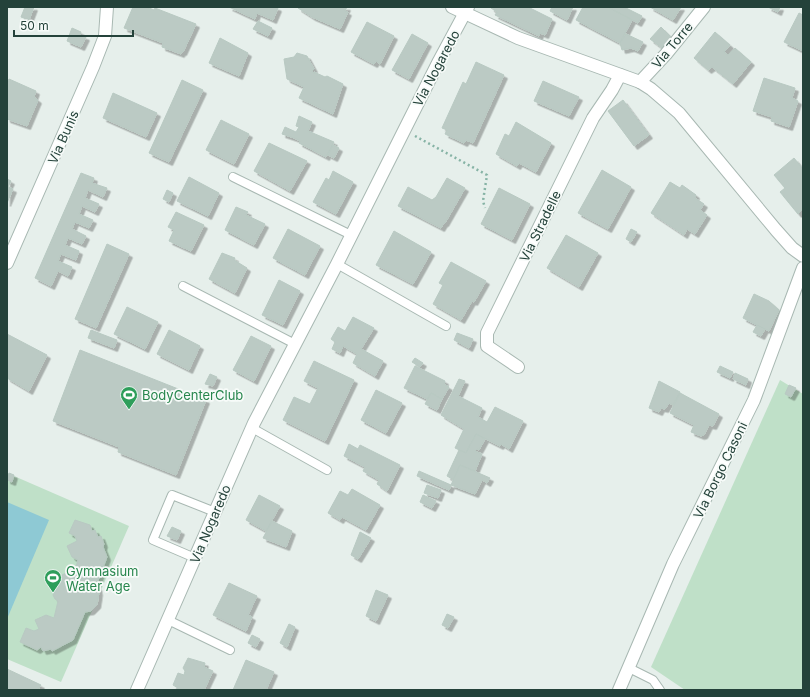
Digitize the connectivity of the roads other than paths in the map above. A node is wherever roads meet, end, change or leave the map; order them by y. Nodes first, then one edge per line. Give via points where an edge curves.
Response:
1 (107, 7) edge
2 (452, 7) edge
3 (704, 7) edge
4 (467, 10) edge
5 (620, 75) junction
6 (640, 82) junction
7 (233, 177) dead end
8 (351, 235) junction
9 (803, 256) edge
10 (7, 263) edge
11 (337, 264) junction
12 (803, 268) edge
13 (183, 286) dead end
14 (446, 326) dead end
15 (295, 344) junction
16 (518, 368) dead end
17 (252, 428) junction
18 (327, 470) dead end
19 (215, 512) junction
20 (195, 558) junction
21 (168, 620) junction
22 (230, 650) dead end
23 (629, 668) junction
24 (137, 690) edge
25 (619, 690) edge
26 (660, 690) edge

1 - 10 street, Via Bunis via 105,36
2 - 4 street
3 - 6 street, Via Torre
4 - 5 street via 518,38
4 - 8 street, Via Nogaredo
5 - 6 street
5 - 16 street, Via Stradelle via 593,118 487,333 487,346
6 - 9 street via 679,113 776,230
7 - 8 lane
8 - 11 street, Via Nogaredo
11 - 14 lane
11 - 15 street, Via Nogaredo
12 - 23 street, Via Borgo Casoni via 754,400 673,564
13 - 15 lane
15 - 17 street, Via Nogaredo
17 - 18 lane
17 - 19 street, Via Nogaredo
19 - 20 street, Via Nogaredo
19 - 20 lane via 172,495 153,540
20 - 21 street, Via Nogaredo
21 - 22 lane
21 - 24 street, Via Nogaredo
23 - 25 street, Via Borgo Casoni
23 - 26 lane via 653,680

